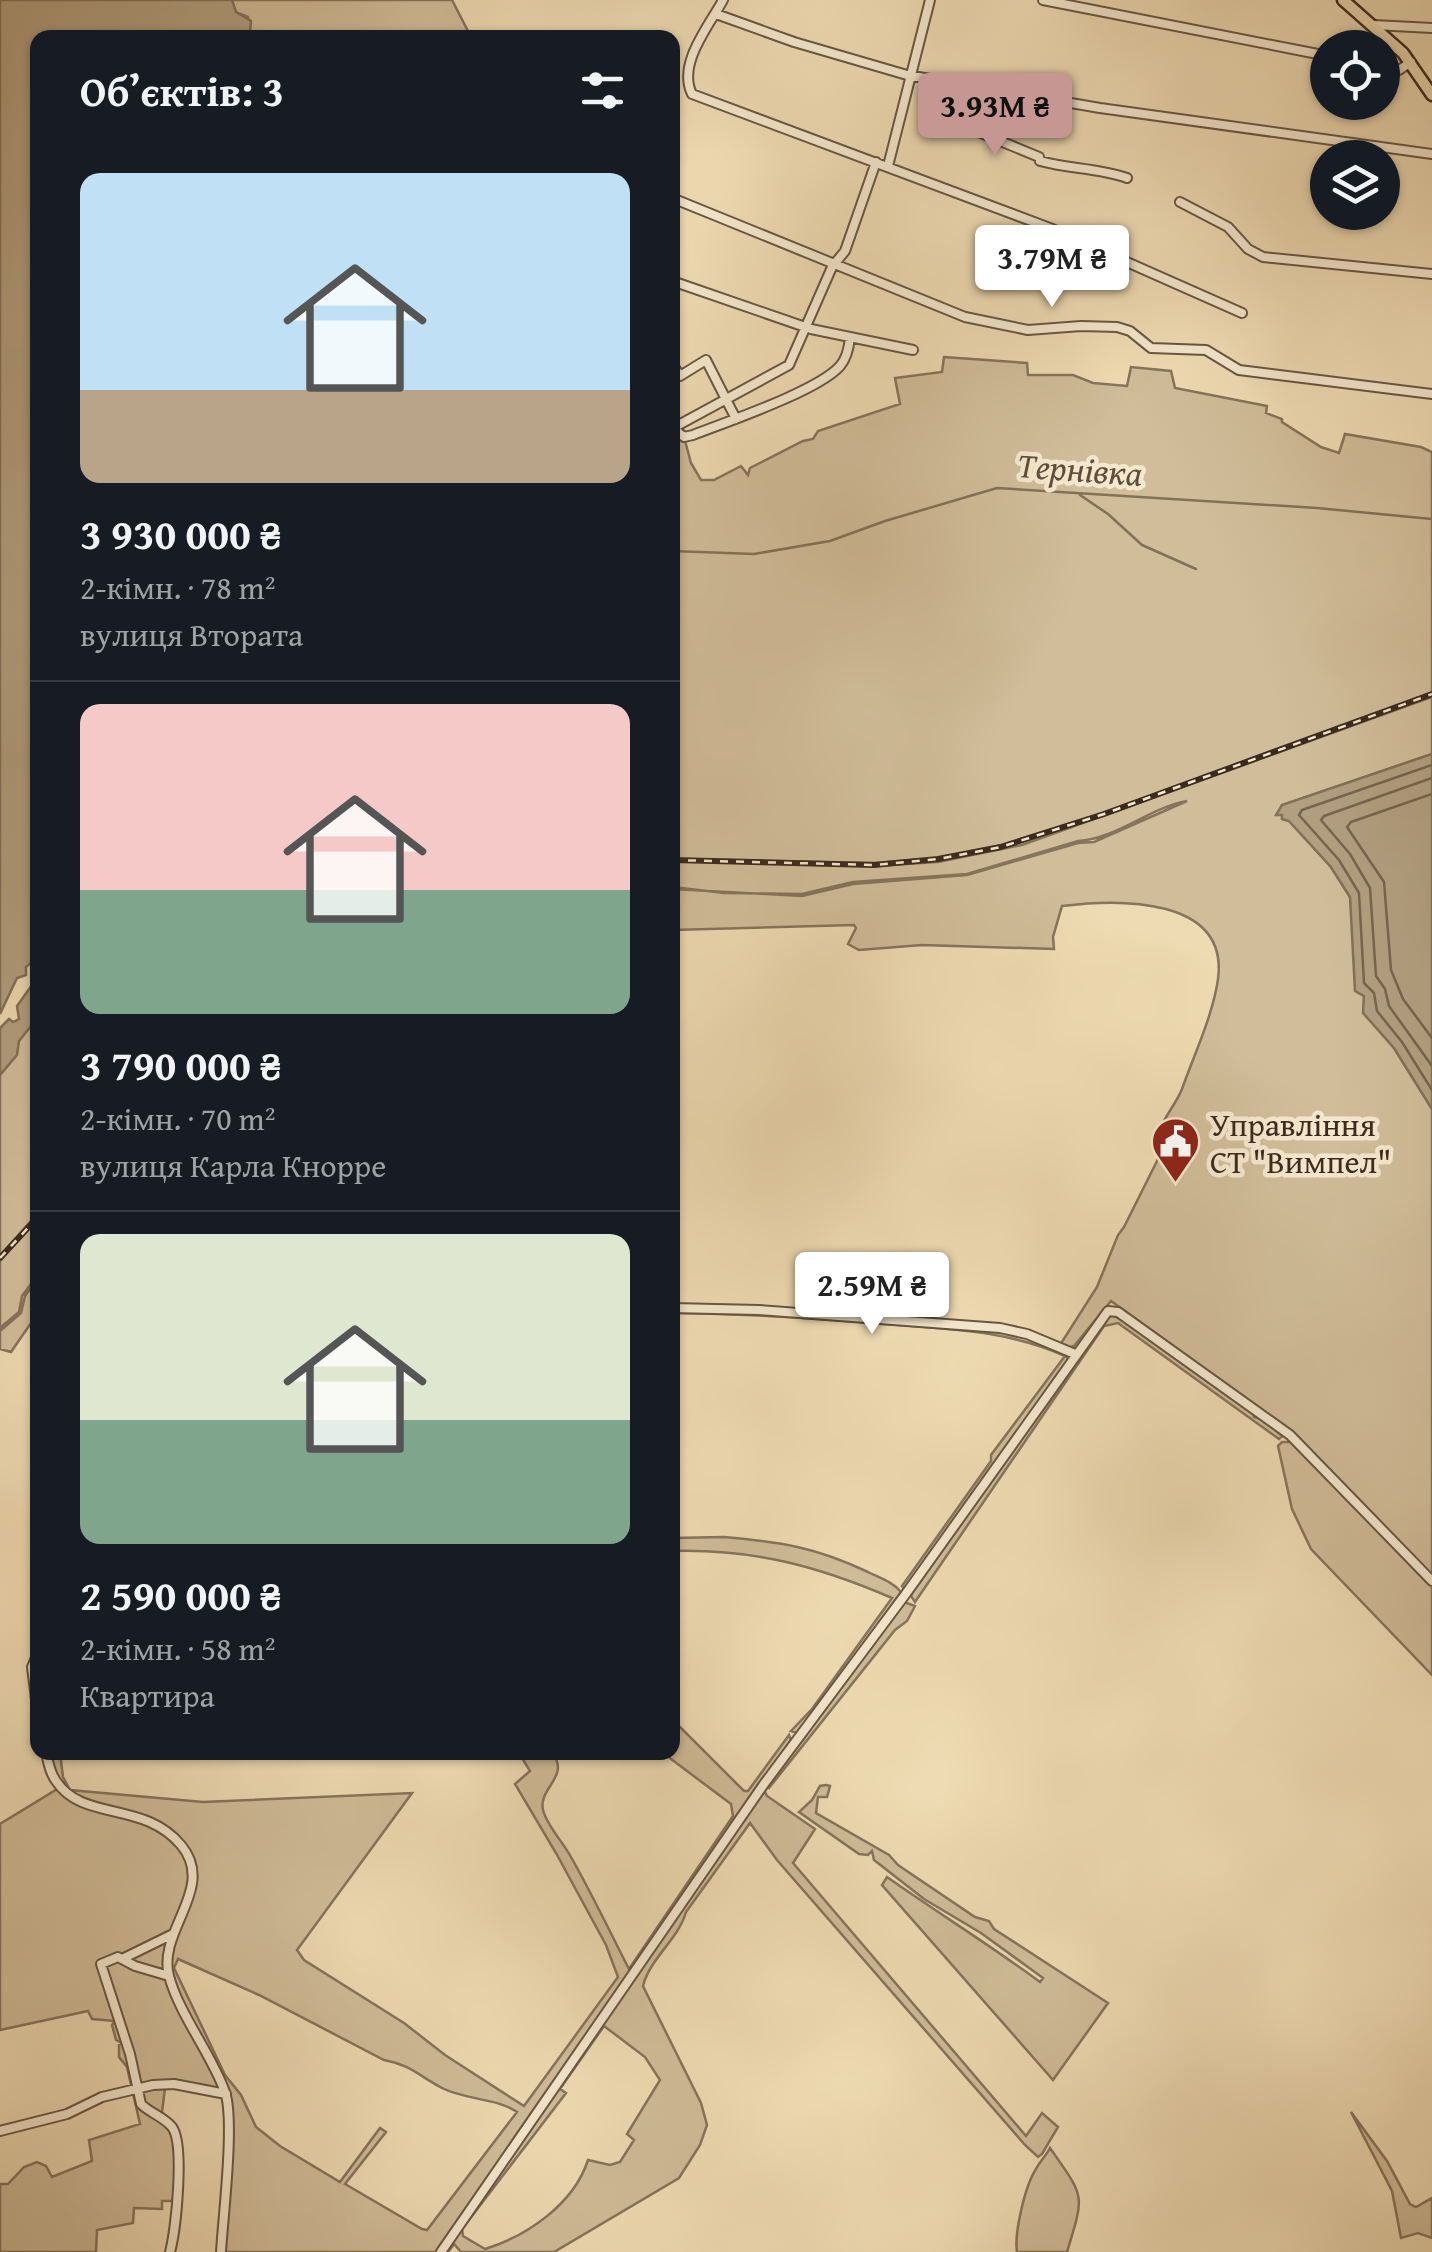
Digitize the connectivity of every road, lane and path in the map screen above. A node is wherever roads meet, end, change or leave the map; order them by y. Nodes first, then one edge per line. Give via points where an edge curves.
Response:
1 (723, 0) edge
2 (930, 0) edge
3 (1043, 0) edge
4 (1343, 0) edge
5 (716, 14) junction
6 (1374, 25) junction
7 (1432, 28) edge
8 (1310, 52) edge
9 (1410, 62) junction
10 (1400, 69) edge
11 (913, 76) junction
12 (1432, 95) edge
13 (964, 126) dead end
14 (1432, 154) edge
15 (876, 162) junction
16 (888, 166) junction
17 (1126, 178) dead end
18 (680, 201) edge
19 (1180, 202) dead end
20 (836, 262) junction
21 (1432, 274) edge
22 (680, 284) edge
23 (1242, 313) dead end
24 (806, 326) junction
25 (850, 337) junction
26 (913, 350) dead end
27 (680, 376) edge
28 (1432, 394) edge
29 (728, 399) junction
30 (736, 418) junction
31 (680, 423) edge
32 (680, 433) edge
33 (680, 1308) edge
34 (1075, 1354) junction
35 (1432, 1580) edge
36 (49, 1760) edge
37 (172, 1934) junction
38 (124, 1958) junction
39 (169, 1976) junction
40 (138, 2089) junction
41 (226, 2094) junction
42 (0, 2131) edge
43 (170, 2252) edge
44 (221, 2252) edge
45 (441, 2252) edge

1 - 5 street
2 - 11 street
3 - 8 street
4 - 6 main road
5 - 11 street
5 - 15 street via 687,73 692,94
6 - 7 street
6 - 9 main road
9 - 10 street
9 - 12 main road
11 - 14 street
11 - 16 street
13 - 17 street via 1066,168
15 - 16 street
15 - 20 street
16 - 23 street via 1088,243
18 - 20 street
19 - 21 street via 1228,227 1264,257
20 - 24 street
20 - 28 street via 965,317 1028,330 1117,327 1151,348 1206,350 1239,370
22 - 24 street
24 - 25 street
24 - 29 street via 786,368
25 - 26 street
25 - 30 street via 845,359 831,374
27 - 29 street via 706,360
29 - 30 street
29 - 31 street
30 - 32 street
33 - 34 street via 1000,1328
34 - 35 street via 1105,1313 1118,1312 1290,1435
34 - 45 street via 764,1784
36 - 37 street via 56,1781 76,1799 152,1821 182,1847 192,1887
37 - 38 street
37 - 39 street
38 - 39 street
38 - 40 street via 100,1964
39 - 41 street
40 - 41 street via 174,2084
40 - 42 street
40 - 43 street via 143,2107 170,2125 178,2141
41 - 44 street

